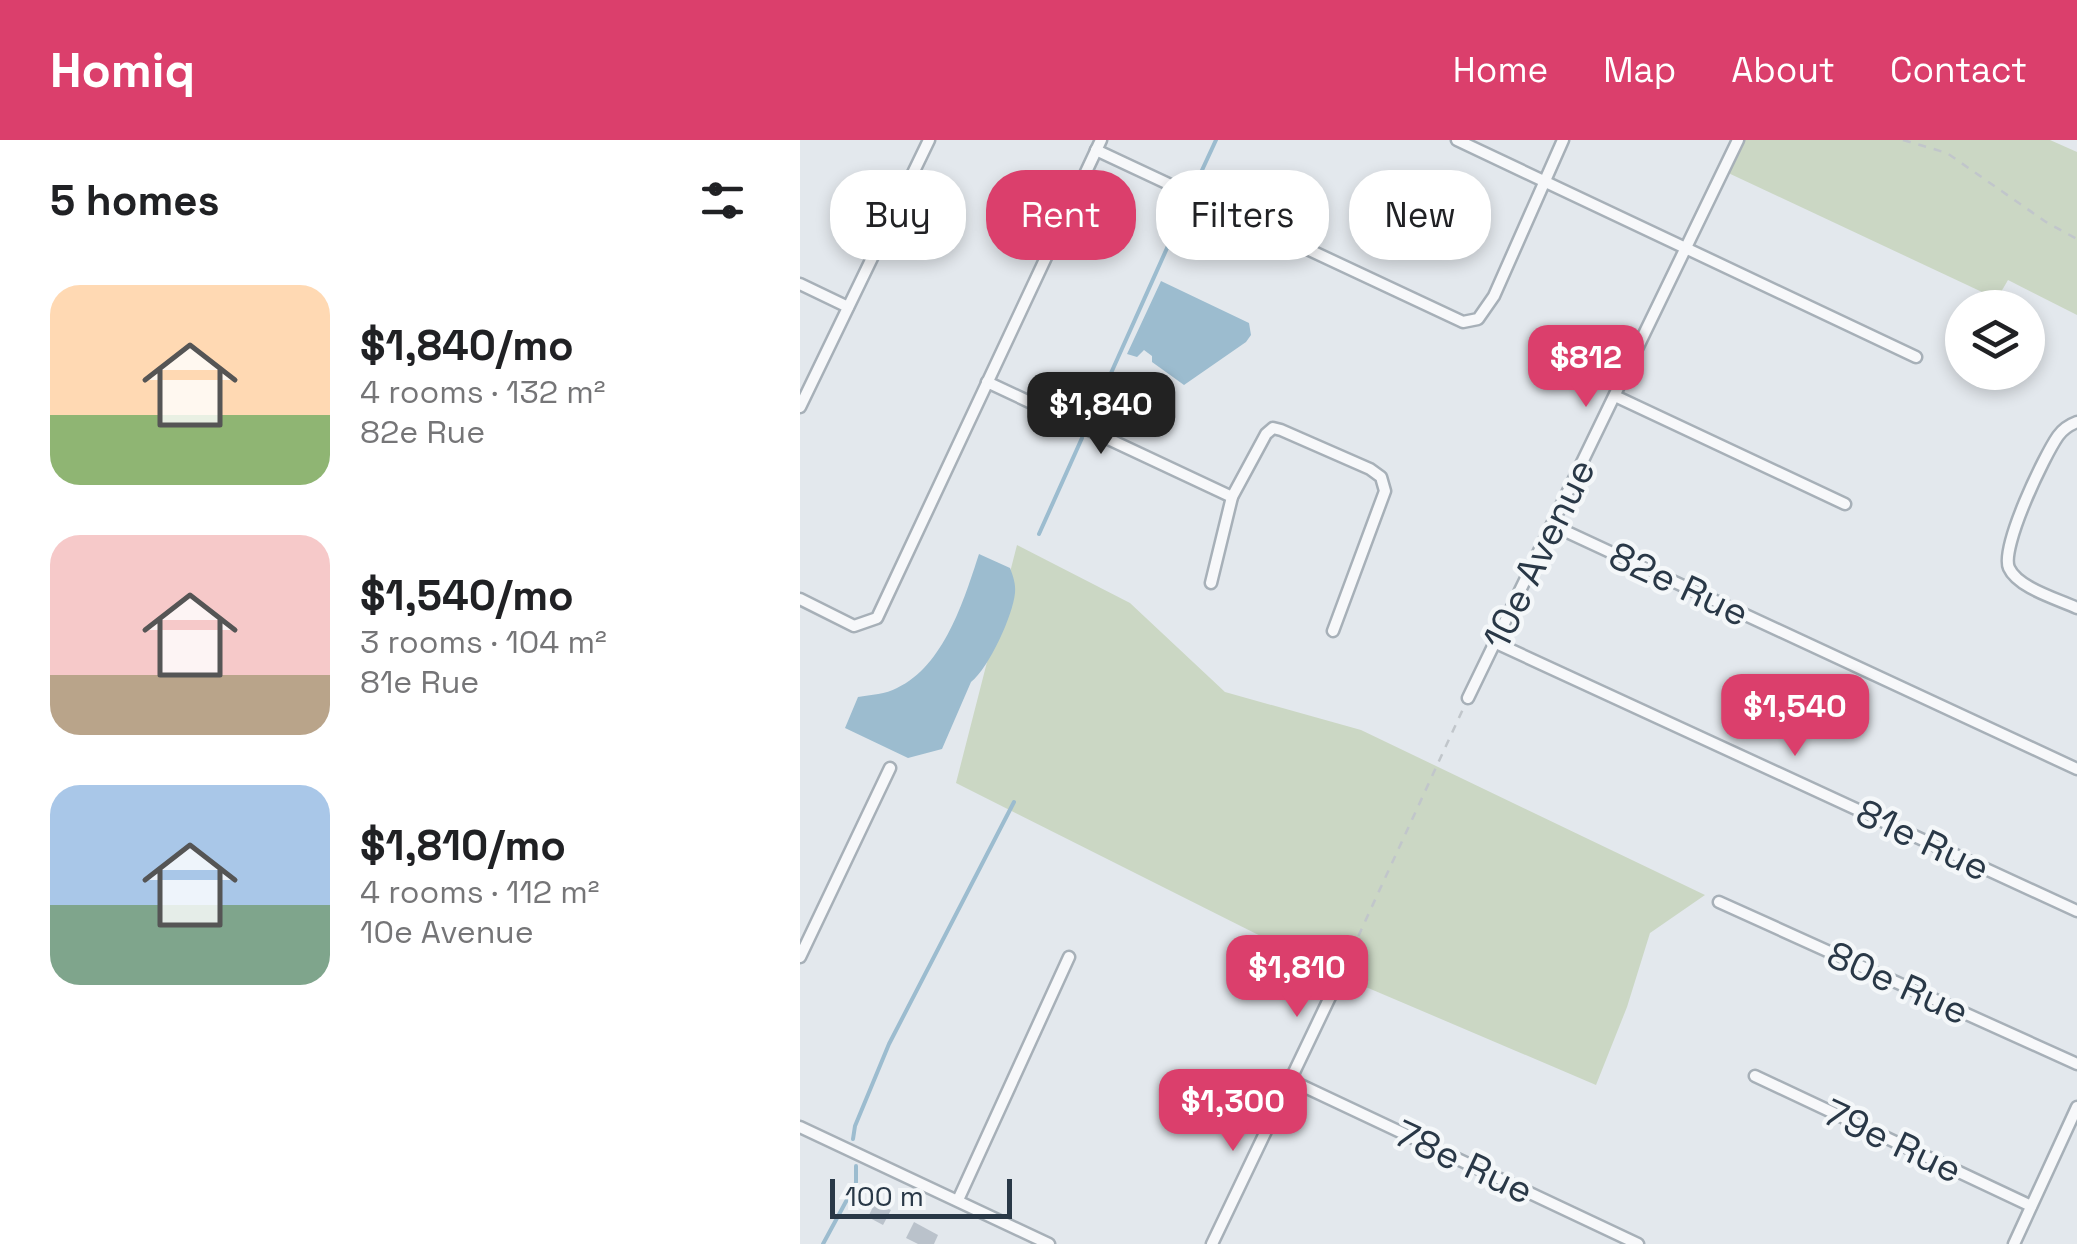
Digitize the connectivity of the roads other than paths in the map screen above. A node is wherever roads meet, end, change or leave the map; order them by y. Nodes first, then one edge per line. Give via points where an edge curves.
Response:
1 (929, 140) edge
2 (1457, 140) edge
3 (1564, 140) edge
4 (1738, 140) edge
5 (1099, 145) edge
6 (1544, 181) junction
7 (1686, 250) junction
8 (800, 284) edge
9 (848, 308) junction
10 (1916, 356) dead end
11 (988, 382) junction
12 (1616, 396) junction
13 (800, 408) edge
14 (2077, 422) edge
15 (1232, 497) junction
16 (1845, 504) dead end
17 (1552, 525) junction
18 (1210, 583) dead end
19 (800, 598) edge
20 (2077, 608) edge
21 (1333, 630) dead end
22 (1496, 643) junction
23 (1468, 698) road end
24 (890, 768) dead end
25 (2077, 769) edge
26 (1719, 902) dead end
27 (2077, 912) edge
28 (800, 957) edge
29 (1068, 957) dead end
30 (1340, 976) road end
31 (2077, 1064) edge
32 (1755, 1076) dead end
33 (1290, 1080) junction
34 (2077, 1107) edge
35 (800, 1127) edge
36 (958, 1200) junction
37 (2031, 1206) junction
38 (1050, 1244) edge
39 (1212, 1244) edge
40 (1638, 1244) edge
41 (2014, 1244) edge

1 - 9 street
2 - 6 street
3 - 6 street
4 - 7 street, 10e Avenue
5 - 6 street via 1464,322 1478,318 1494,296
5 - 11 street
6 - 7 street
7 - 10 street
7 - 12 street, 10e Avenue
8 - 9 street
9 - 13 street
11 - 15 street
11 - 19 street via 877,618 854,626
12 - 16 street
12 - 17 street, 10e Avenue
14 - 20 street via 2059,434 2007,556 2019,579
15 - 18 street
15 - 21 street via 1273,428 1382,478 1385,491
17 - 22 street, 10e Avenue
17 - 25 street, 82e Rue
22 - 23 street, 10e Avenue
22 - 27 street, 81e Rue
24 - 28 street
26 - 31 street, 80e Rue
29 - 36 street
30 - 33 street
32 - 37 street, 79e Rue
33 - 39 street
33 - 40 street, 78e Rue
34 - 37 street
35 - 36 street
36 - 38 street
37 - 41 street

